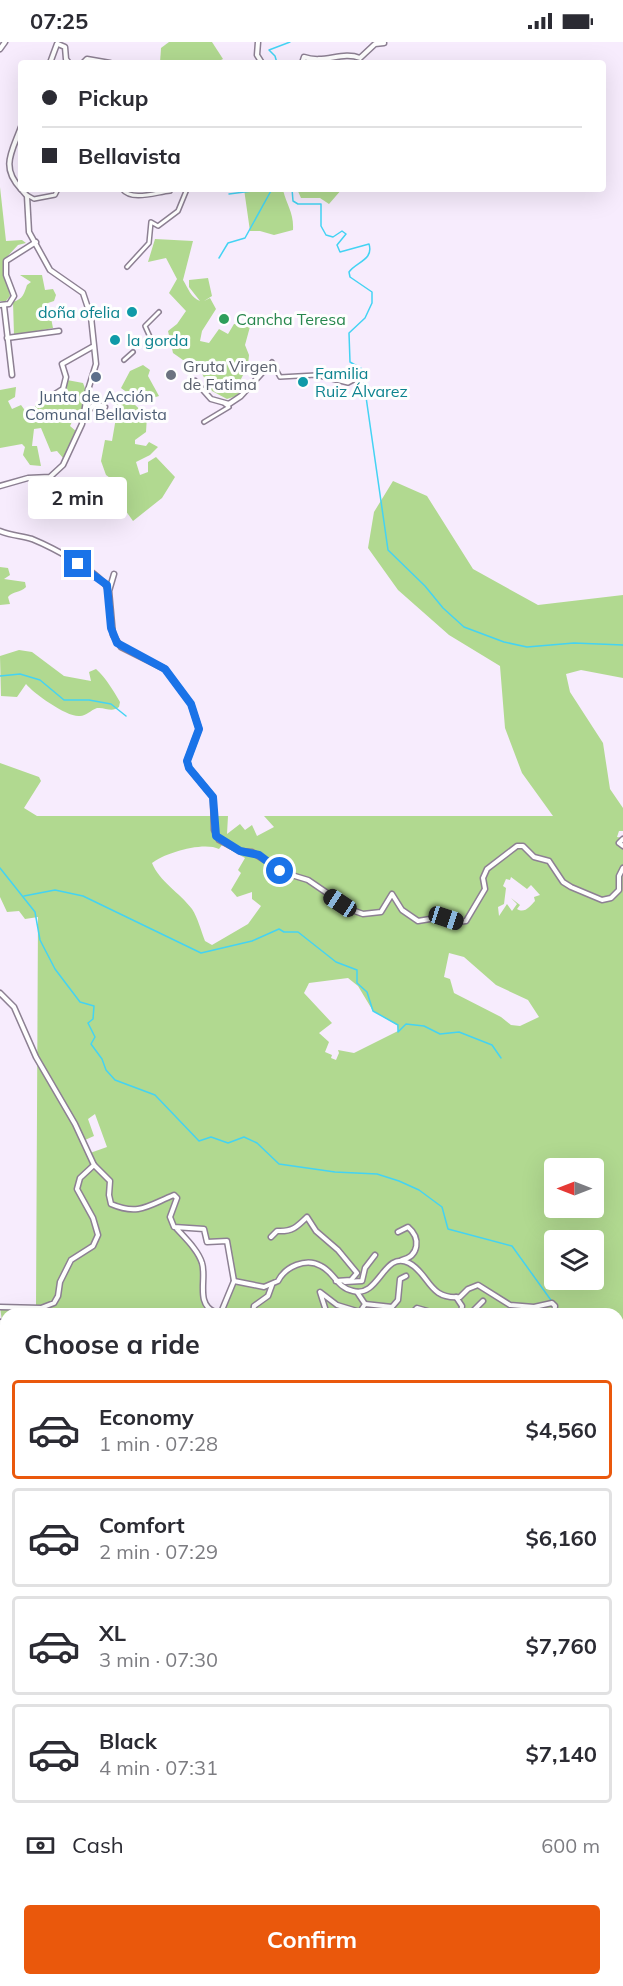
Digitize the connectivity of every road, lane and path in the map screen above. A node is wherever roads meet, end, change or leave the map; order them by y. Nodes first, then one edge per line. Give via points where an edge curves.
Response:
1 (4, 42) edge
2 (258, 42) edge
3 (58, 43) edge
4 (384, 44) dead end
5 (0, 49) edge
6 (51, 60) edge
7 (67, 60) edge
8 (260, 60) edge
9 (303, 60) edge
10 (328, 60) edge
11 (328, 60) edge
12 (18, 136) edge
13 (18, 186) edge
14 (56, 192) edge
15 (126, 192) edge
16 (166, 192) edge
17 (186, 192) edge
18 (26, 194) joint
19 (36, 242) junction
20 (126, 267) dead end
21 (2, 306) edge
22 (159, 312) dead end
23 (59, 331) dead end
24 (150, 337) dead end
25 (8, 339) junction
26 (92, 348) junction
27 (133, 352) dead end
28 (124, 360) dead end
29 (262, 373) joint
30 (12, 375) dead end
31 (359, 377) dead end
32 (195, 381) dead end
33 (52, 396) dead end
34 (225, 404) junction
35 (105, 406) dead end
36 (84, 415) junction
37 (204, 422) dead end
38 (0, 486) edge
39 (0, 531) edge
40 (114, 574) dead end
41 (109, 591) junction
42 (623, 839) edge
43 (623, 846) edge
44 (623, 868) edge
45 (0, 993) edge
46 (94, 1165) junction
47 (176, 1228) junction
48 (398, 1232) dead end
49 (271, 1237) dead end
50 (375, 1255) dead end
51 (399, 1261) junction
52 (406, 1276) dead end
53 (234, 1281) junction
54 (335, 1281) junction
55 (273, 1284) junction
56 (357, 1292) junction
57 (456, 1297) junction
58 (483, 1301) dead end
59 (365, 1304) junction
60 (0, 1306) edge
61 (209, 1308) edge
62 (223, 1308) edge
63 (254, 1308) edge
64 (325, 1308) edge
65 (346, 1308) edge
66 (362, 1308) edge
67 (462, 1308) edge
68 (476, 1308) edge
69 (555, 1308) edge

1 - 5 street
2 - 8 street
3 - 6 street
3 - 7 street via 66,47
4 - 10 street via 375,44 360,58 350,54
9 - 11 street
12 - 13 street via 8,168
14 - 18 street via 34,199
15 - 16 street
17 - 20 street via 178,211 158,226 151,222 149,243
18 - 19 street via 27,227
19 - 21 street via 6,261 6,275 14,296
19 - 26 street via 50,270 83,293 91,317
21 - 25 street
22 - 24 street via 145,326
23 - 25 street
25 - 30 street
26 - 33 street via 62,364 66,376 63,390
26 - 36 street via 96,364
27 - 28 street
29 - 31 street via 272,362 280,377 316,375 348,383
29 - 34 street via 241,396
32 - 34 street via 207,397
34 - 37 street via 229,407
35 - 36 street via 95,404
36 - 38 street via 58,472
39 - 41 street via 29,538 57,552 99,578
40 - 41 street
41 - 44 street via 111,628 117,643 165,669 191,704 199,729 187,761 213,797 214,830 227,845 252,852 280,871 308,880 359,913 381,912 392,894 402,910 418,921 437,917 466,921 485,889 483,878 487,869 517,846 549,861 567,885 602,900 619,890
42 - 43 street
45 - 46 street via 14,1007
46 - 47 street via 110,1181 109,1200 118,1207 139,1210 177,1196 170,1217
46 - 60 street via 80,1178 77,1189 97,1228 97,1240 71,1260 54,1303 41,1308
47 - 53 street via 201,1228 206,1231 207,1242 227,1241
47 - 61 street via 202,1263 203,1298
48 - 51 street via 408,1227 417,1243 412,1256
49 - 54 street via 277,1231 297,1228 307,1217 357,1273 351,1280
50 - 54 street via 365,1268 362,1281
51 - 56 street via 388,1266 367,1291
51 - 57 street via 410,1263 443,1296
52 - 59 street via 400,1279 398,1300 392,1307
53 - 55 street via 264,1287
53 - 62 street
54 - 55 street via 323,1266 312,1263 294,1265
54 - 56 street
55 - 63 street via 268,1296
56 - 59 street
57 - 67 street
57 - 69 street via 478,1285 510,1305 534,1307 552,1303
58 - 68 street
59 - 66 street
64 - 65 street via 320,1292

